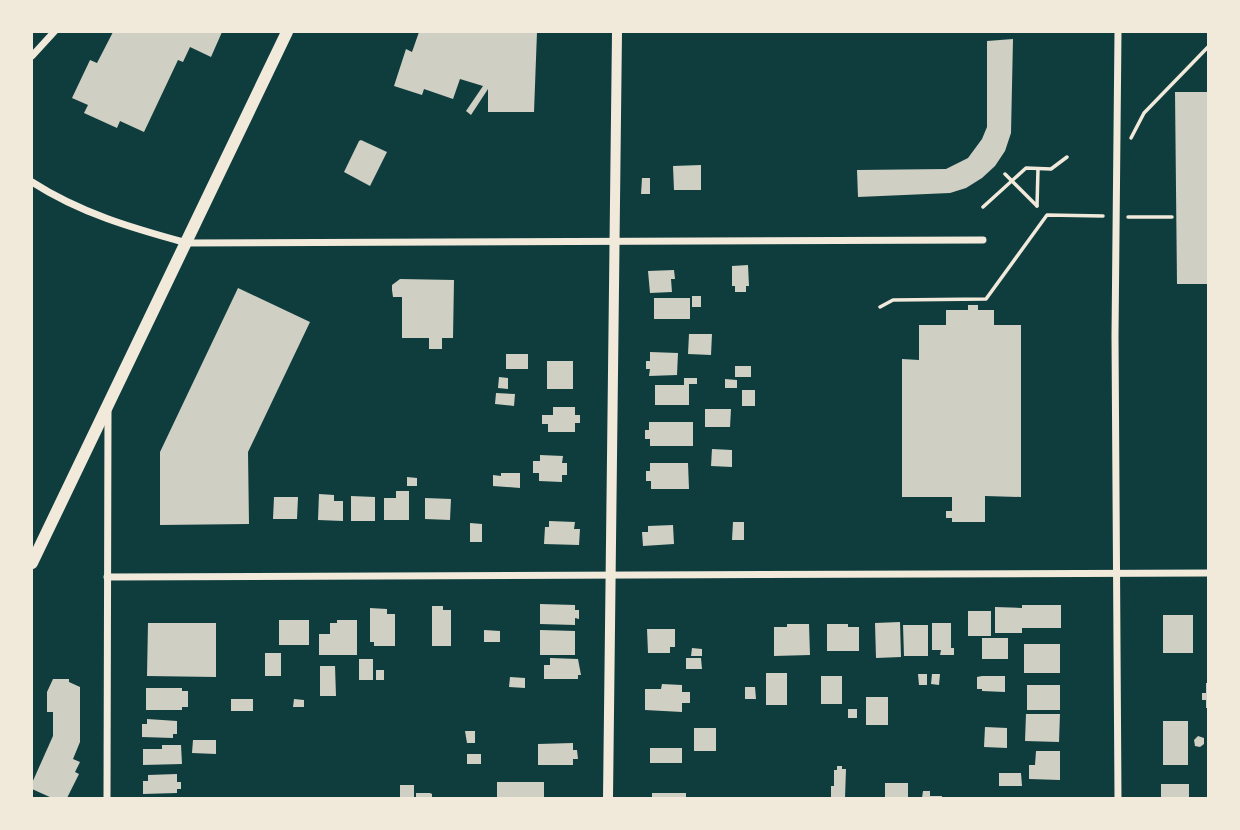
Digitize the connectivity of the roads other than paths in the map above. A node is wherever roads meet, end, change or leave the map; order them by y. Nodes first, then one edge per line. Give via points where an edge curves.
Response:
1 (54, 32) edge
2 (286, 32) edge
3 (617, 32) edge
4 (1118, 32) edge
5 (32, 56) edge
6 (32, 182) edge
7 (613, 240) junction
8 (983, 240) dead end
9 (187, 243) junction
10 (108, 401) junction
11 (32, 563) edge
12 (1117, 573) junction
13 (1209, 573) edge
14 (609, 576) junction
15 (107, 577) junction
16 (107, 799) edge
17 (608, 799) edge
18 (1118, 799) edge

1 - 5 street
2 - 9 main road
3 - 7 street
4 - 12 street
6 - 9 street via 116,224
7 - 8 street
7 - 9 street
7 - 14 street
9 - 10 main road
10 - 11 main road
10 - 15 street
12 - 13 street
12 - 14 street
12 - 18 street
14 - 15 street
14 - 17 street
15 - 16 street

